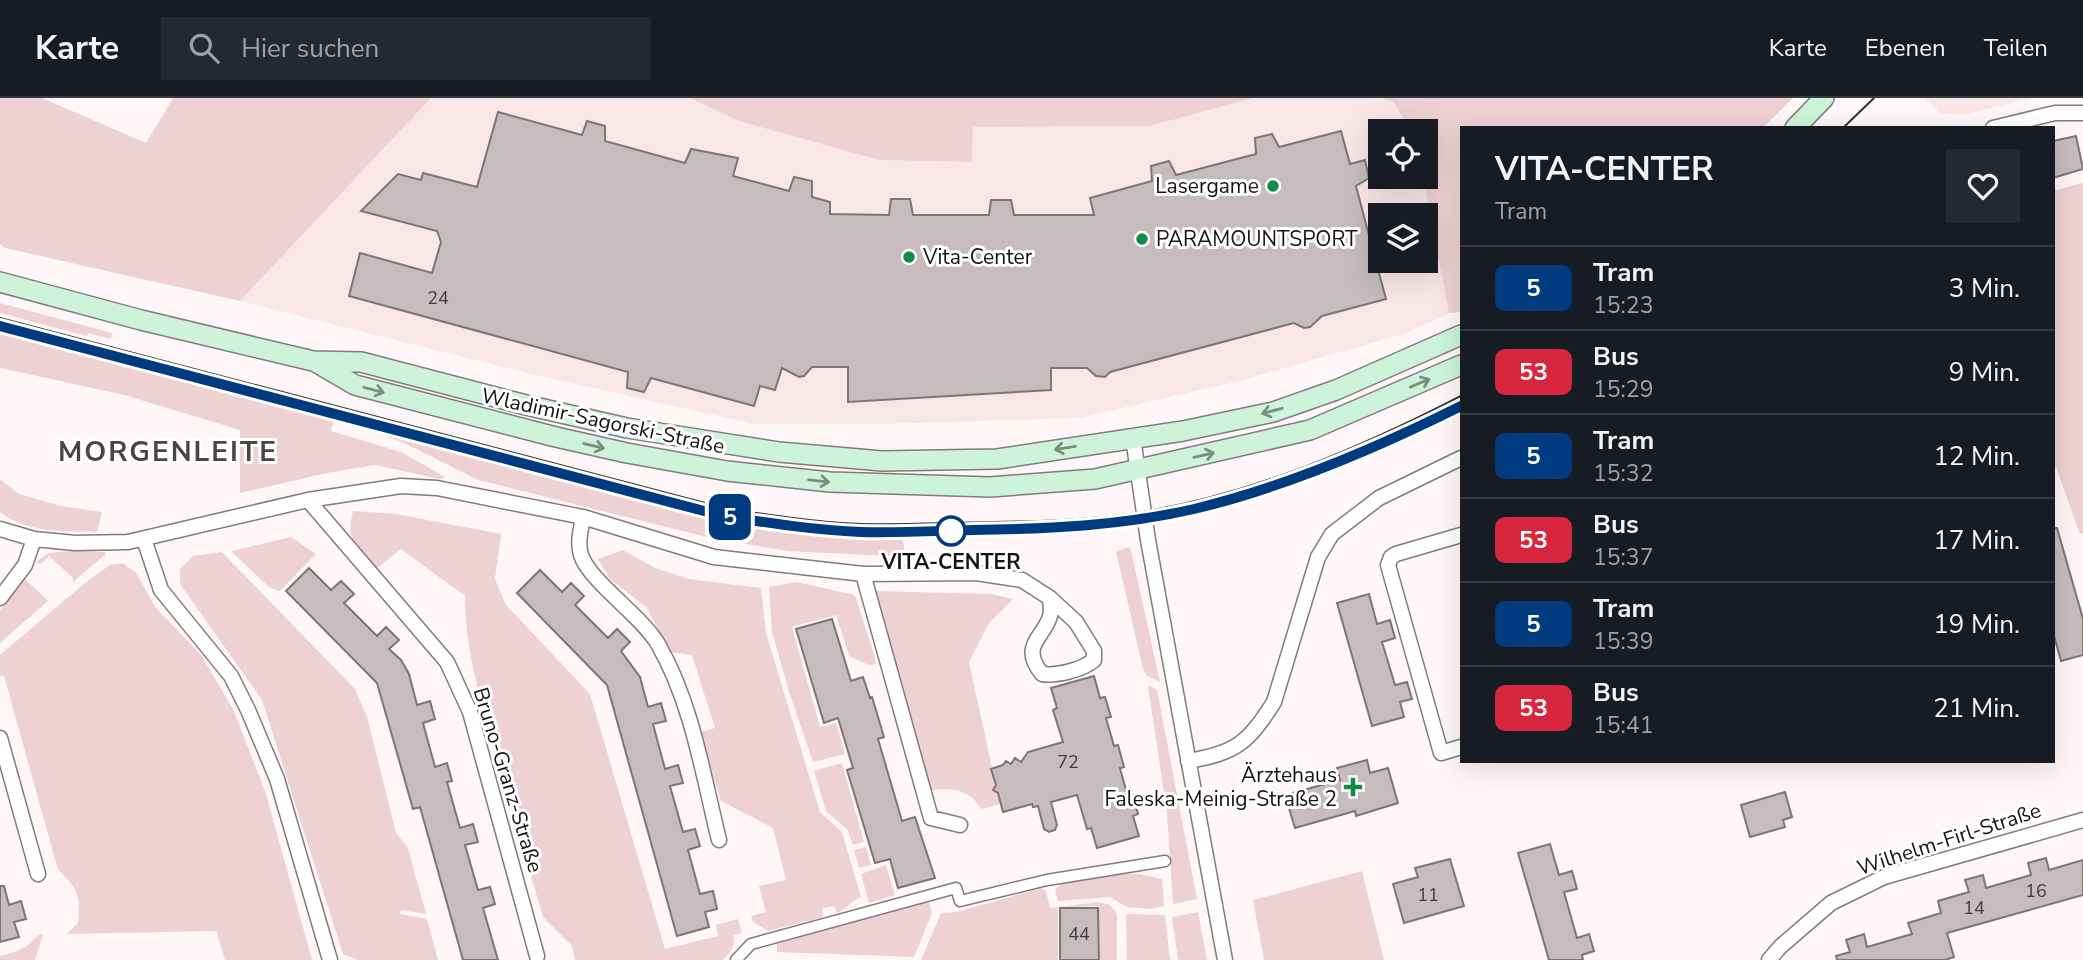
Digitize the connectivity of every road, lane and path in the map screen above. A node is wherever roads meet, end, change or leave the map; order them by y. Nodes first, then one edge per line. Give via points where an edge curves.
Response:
1 (1824, 98) edge
2 (2083, 113) edge
3 (1797, 126) edge
4 (2001, 126) edge
5 (0, 282) edge
6 (1460, 335) edge
7 (313, 361) junction
8 (1460, 365) edge
9 (1133, 438) junction
10 (1460, 461) edge
11 (1138, 470) junction
12 (307, 500) junction
13 (583, 517) junction
14 (0, 529) edge
15 (1460, 535) edge
16 (34, 540) junction
17 (144, 540) junction
18 (863, 574) junction
19 (0, 598) edge
20 (1050, 598) junction
21 (0, 738) edge
22 (1460, 747) edge
23 (1188, 761) junction
24 (2083, 820) edge
25 (960, 825) dead end
26 (719, 839) dead end
27 (1166, 861) dead end
28 (38, 874) dead end
29 (537, 956) dead end
30 (330, 960) edge
31 (736, 960) edge
32 (1225, 960) edge
33 (1769, 960) edge

1 - 3 main road
2 - 4 street via 2055,113
5 - 7 main road, Wladimir-Sagorski-Straße
6 -> 9 main road, Wladimir-Sagorski-Straße via 1336,390 1273,412
9 -> 7 main road, Wladimir-Sagorski-Straße via 997,459 950,461 882,461 779,452 627,428 362,362
7 -> 11 main road, Wladimir-Sagorski-Straße via 355,385 627,453 727,471 830,482 990,487 1094,479
11 -> 8 main road, Wladimir-Sagorski-Straße via 1310,430
9 - 11 street
10 - 23 street via 1380,498 1332,534 1318,557 1274,702 1246,739 1226,753
11 - 23 street
12 - 13 street via 401,486 437,488
12 - 17 street
12 - 29 street, Bruno-Granz-Straße via 447,662 470,712
13 - 18 street via 714,557
13 - 26 street via 579,540 586,564 657,642 674,678 688,715
14 - 16 street
15 - 22 street via 1396,554 1388,565 1441,753
16 - 17 street
16 - 19 street via 25,565
17 - 30 street via 161,590 231,676 248,710 276,779
18 - 20 street via 976,573 1022,580
18 - 25 street via 931,818
20 - 20 street via 1076,622 1094,650 1094,660 1087,665 1050,675 1036,667 1033,655 1034,642 1050,616
21 - 28 street
23 - 32 street
24 - 33 street, Wilhelm-Firl-Straße via 1884,877 1831,903
27 - 31 street via 1047,880 960,901 956,888 756,942

